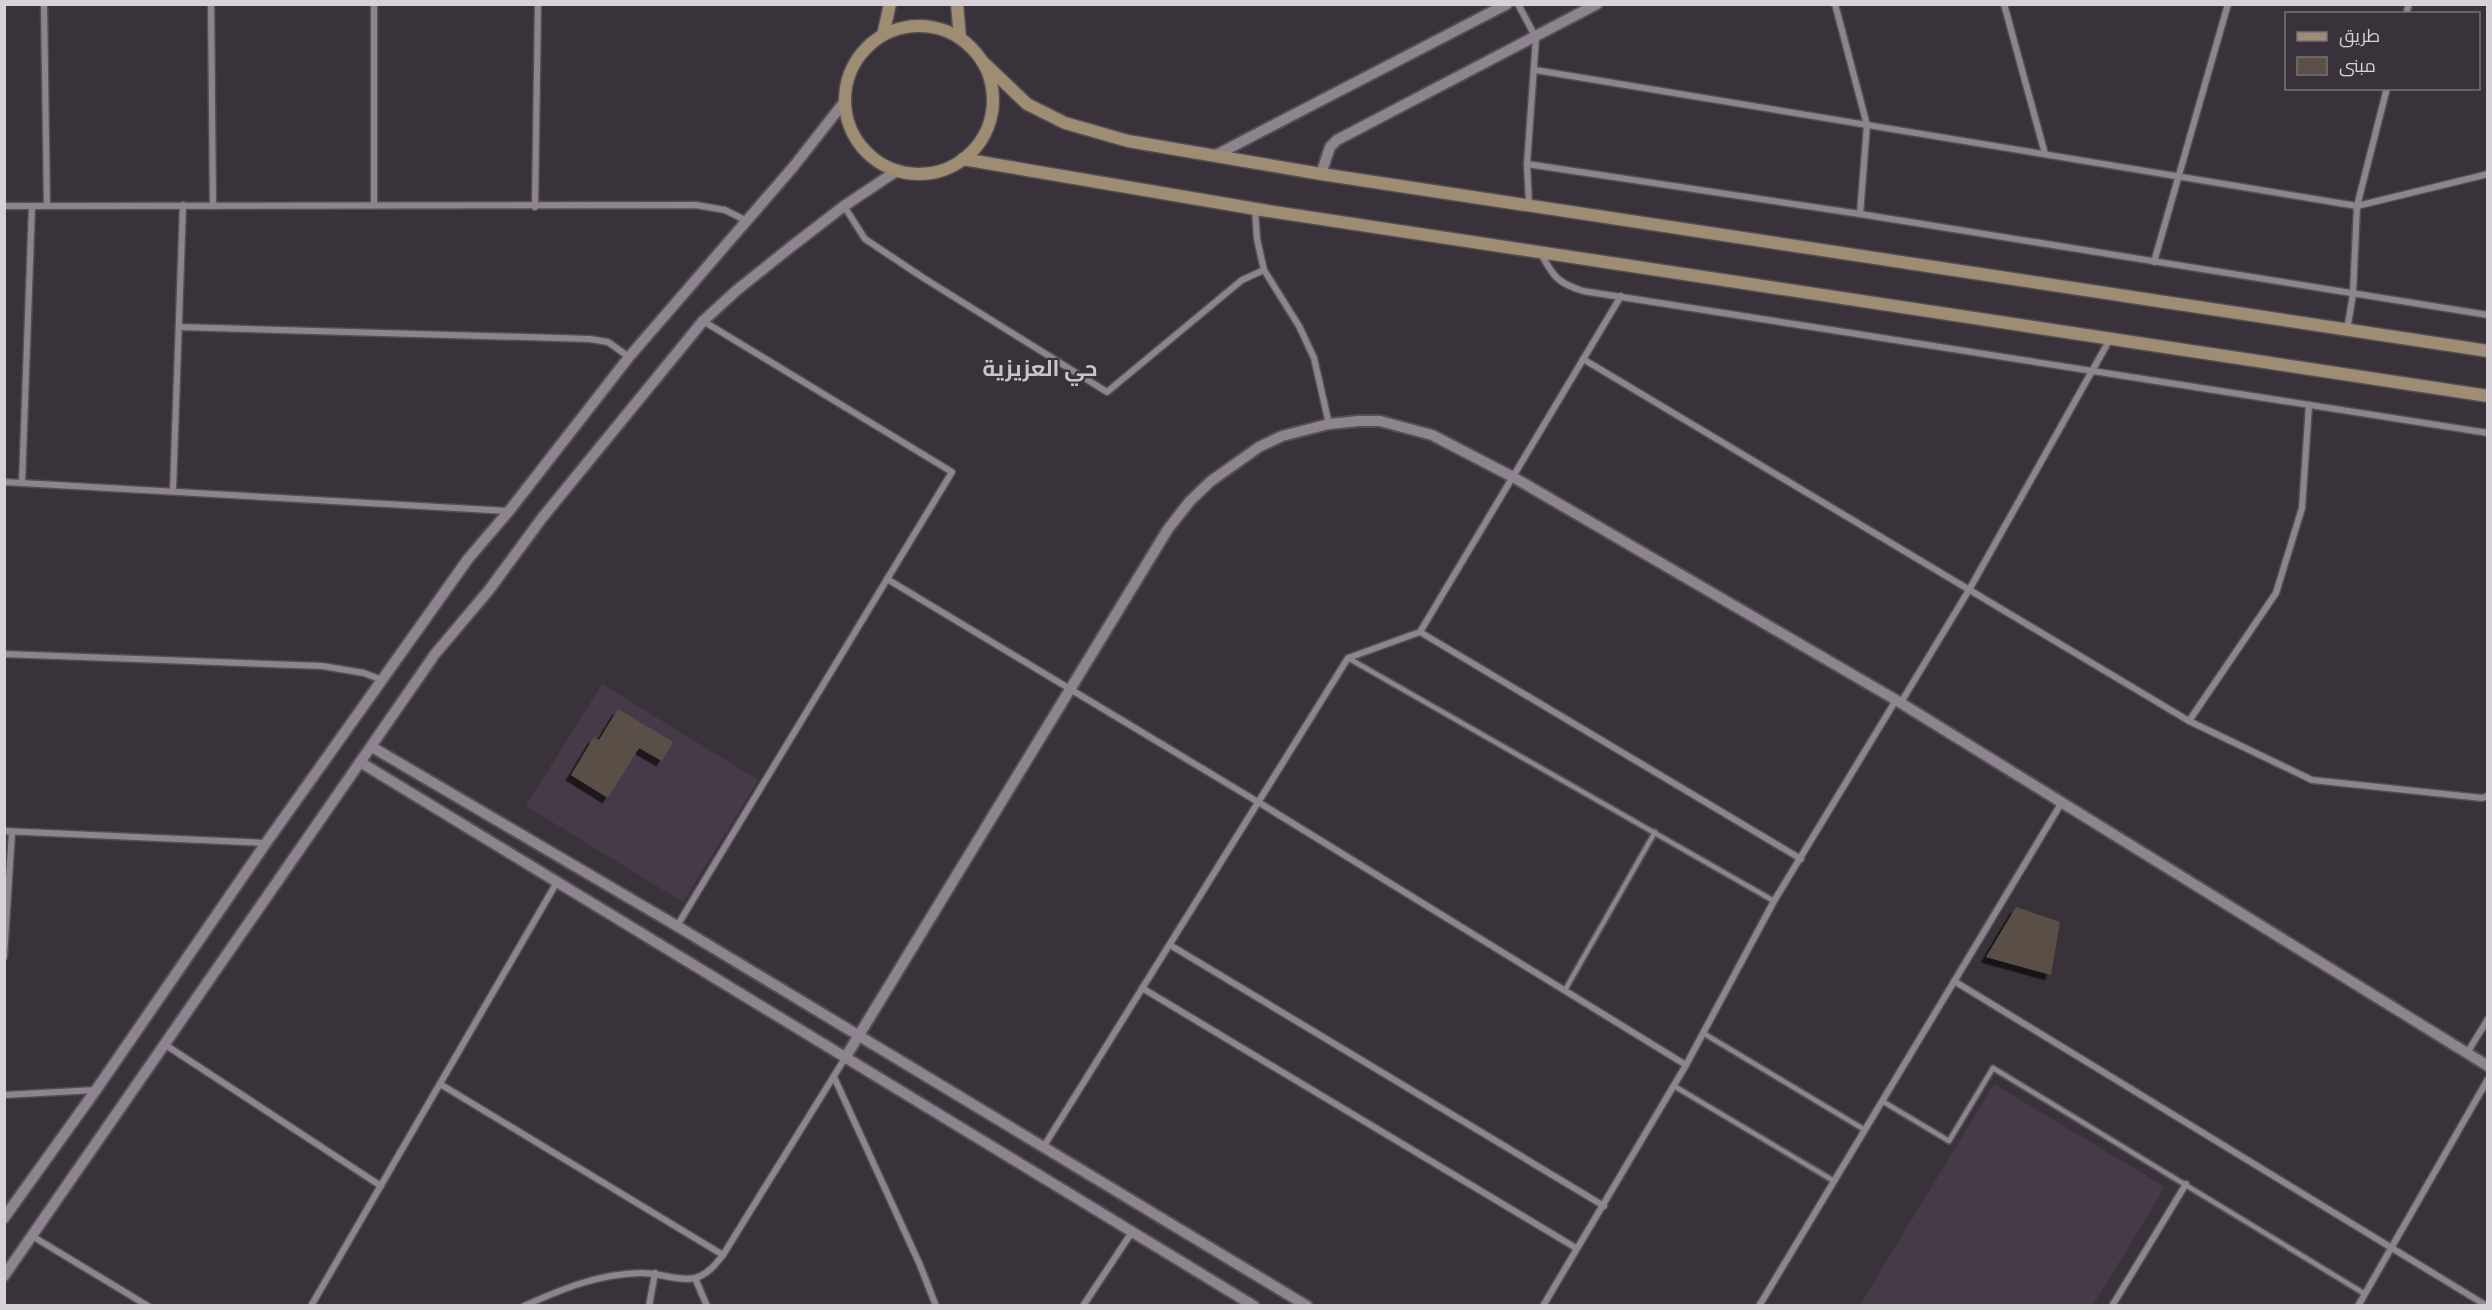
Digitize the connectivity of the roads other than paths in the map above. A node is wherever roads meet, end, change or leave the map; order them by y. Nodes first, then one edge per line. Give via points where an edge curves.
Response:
1 (44, 4) edge
2 (211, 4) edge
3 (374, 4) edge
4 (538, 4) edge
5 (890, 4) edge
6 (957, 4) edge
7 (1507, 4) edge
8 (1518, 4) edge
9 (1597, 4) edge
10 (1835, 4) edge
11 (2004, 4) edge
12 (2228, 4) edge
13 (883, 35) junction
14 (960, 38) junction
15 (1536, 38) junction
16 (982, 61) junction
17 (1535, 70) junction
18 (2386, 90) edge
19 (845, 101) junction
20 (1868, 125) junction
21 (2045, 154) junction
22 (1214, 156) junction
23 (963, 159) junction
24 (1527, 164) junction
25 (898, 170) junction
26 (1321, 174) junction
27 (2487, 174) edge
28 (2178, 176) junction
29 (1529, 204) junction
30 (183, 205) junction
31 (4, 206) edge
32 (32, 206) junction
33 (47, 206) junction
34 (213, 206) junction
35 (374, 206) junction
36 (844, 206) junction
37 (2357, 206) junction
38 (535, 207) junction
39 (1255, 209) junction
40 (1860, 214) junction
41 (747, 221) junction
42 (1539, 252) junction
43 (2154, 262) junction
44 (1264, 270) junction
45 (2353, 294) junction
46 (1621, 296) junction
47 (2487, 315) edge
48 (703, 321) junction
49 (179, 327) junction
50 (2347, 330) junction
51 (2110, 339) junction
52 (2487, 351) edge
53 (629, 357) junction
54 (1584, 359) junction
55 (2094, 371) junction
56 (2487, 396) edge
57 (2309, 405) junction
58 (1329, 424) junction
59 (2487, 433) edge
60 (1513, 477) junction
61 (4, 482) edge
62 (22, 483) junction
63 (173, 490) junction
64 (509, 512) junction
65 (887, 579) junction
66 (1969, 590) junction
67 (1420, 632) junction
68 (4, 654) edge
69 (1348, 658) junction
70 (382, 680) junction
71 (1070, 688) junction
72 (1898, 702) junction
73 (2189, 721) junction
74 (372, 747) junction
75 (360, 762) junction
76 (2487, 796) edge
77 (1258, 802) junction
78 (2062, 802) junction
79 (8, 831) edge
80 (1654, 832) junction
81 (266, 843) junction
82 (1802, 859) junction
83 (557, 882) junction
84 (1774, 901) junction
85 (677, 926) junction
86 (1170, 945) junction
87 (4, 957) edge
88 (1954, 981) junction
89 (1142, 988) junction
90 (1565, 990) junction
91 (2487, 1019) edge
92 (1703, 1033) junction
93 (859, 1035) junction
94 (164, 1044) junction
95 (2467, 1053) junction
96 (846, 1058) junction
97 (1686, 1065) junction
98 (2487, 1066) edge
99 (834, 1077) junction
100 (2487, 1079) edge
101 (440, 1084) junction
102 (1674, 1086) junction
103 (96, 1090) junction
104 (4, 1095) edge
105 (1882, 1101) junction
106 (1865, 1130) junction
107 (1044, 1146) junction
108 (1834, 1180) junction
109 (2186, 1184) junction
110 (381, 1186) junction
111 (1604, 1206) junction
112 (4, 1218) edge
113 (1132, 1232) junction
114 (32, 1236) junction
115 (2391, 1247) junction
116 (1576, 1248) junction
117 (723, 1255) junction
118 (656, 1273) junction
119 (4, 1276) edge
120 (695, 1278) junction
121 (2365, 1294) junction
122 (148, 1305) edge
123 (311, 1305) edge
124 (525, 1305) edge
125 (649, 1305) edge
126 (707, 1305) edge
127 (936, 1305) edge
128 (1083, 1305) edge
129 (1254, 1305) edge
130 (1307, 1305) edge
131 (1544, 1305) edge
132 (1759, 1305) edge
133 (2112, 1305) edge
134 (2358, 1305) edge
135 (2487, 1305) edge

1 - 33 street
2 - 34 street
3 - 35 street
4 - 38 street
5 - 13 main road
6 - 14 main road
7 - 22 street
8 - 15 street
9 - 15 street
10 - 20 street
11 - 21 street
12 - 28 street
13 - 14 main road via 922,26
13 - 19 main road via 855,63
14 - 16 main road
15 - 17 street
15 - 26 street via 1337,140 1330,147
16 - 22 main road via 1027,104 1065,123 1128,141
16 - 23 main road via 993,91 993,107 983,136
17 - 20 street
17 - 24 street
18 - 37 street
19 - 25 main road via 852,131 861,144 878,160
19 - 41 street
20 - 21 street
20 - 40 street
21 - 28 street
22 - 26 main road
23 - 25 main road via 932,172
23 - 39 main road
24 - 29 street
24 - 40 street
25 - 36 street
26 - 29 main road
27 - 37 street
28 - 37 street
28 - 43 street
29 - 50 main road
30 - 33 street
30 - 34 street
30 - 49 street
31 - 32 street
32 - 33 street
32 - 62 street
34 - 35 street
35 - 38 street
36 - 44 street via 865,239 1107,392 1242,280
36 - 48 street
37 - 45 street
38 - 41 street via 696,205 725,210
39 - 42 main road
39 - 44 street
40 - 43 street
41 - 53 street
42 - 46 street via 1555,278 1565,285
42 - 51 main road
43 - 45 street
44 - 58 street via 1314,358
45 - 47 street
45 - 50 street
46 - 54 street
46 - 55 street
48 - 65 street via 952,472
48 - 74 street via 435,654
49 - 53 street via 590,339 608,342
49 - 63 street
50 - 52 main road
51 - 55 street
51 - 56 main road
53 - 64 street
54 - 60 street
54 - 66 street
55 - 57 street
55 - 66 street
57 - 59 street
57 - 73 street via 2302,507 2276,593
58 - 60 street via 1380,421 1404,425 1432,435
58 - 71 street via 1282,436 1259,447 1190,501 1168,529
60 - 67 street
60 - 72 street
61 - 62 street
62 - 63 street
63 - 64 street
64 - 70 street via 468,559
65 - 71 street
65 - 85 street
66 - 72 street
66 - 73 street
67 - 69 street
67 - 82 street
68 - 70 street via 322,666
69 - 77 street
69 - 80 lane
70 - 81 street
71 - 77 street
71 - 93 street
72 - 78 street
72 - 82 street
73 - 76 street via 2312,780
74 - 75 street
74 - 85 street
75 - 83 street
75 - 94 street
77 - 86 street
77 - 90 street
78 - 88 street
78 - 95 street
79 - 81 street
79 - 87 street
80 - 84 lane
80 - 90 lane
81 - 103 street
82 - 84 street
83 - 96 street
83 - 101 street
84 - 92 street
85 - 93 street
86 - 89 street
86 - 111 street
88 - 105 street
88 - 115 street
89 - 107 street
89 - 116 street
90 - 97 street
91 - 95 street
92 - 97 street
92 - 106 lane
93 - 96 street
93 - 107 street
94 - 110 street
94 - 114 street
95 - 98 street
96 - 99 street
96 - 113 street
97 - 102 street
99 - 117 street
99 - 127 street
100 - 115 street
101 - 110 street
101 - 117 street
102 - 108 lane
102 - 111 street
103 - 104 street
103 - 112 street
105 - 106 street
105 - 109 lane via 1949,1141 1993,1068
106 - 108 street
107 - 130 street
108 - 132 street
109 - 121 lane
109 - 133 street
110 - 123 street
111 - 116 street
113 - 128 street
113 - 129 street
114 - 119 street
114 - 122 street
115 - 121 street
115 - 135 street
116 - 131 street
117 - 120 street via 711,1269
118 - 120 street
118 - 124 street via 594,1279
118 - 125 street
120 - 126 street
121 - 134 street

